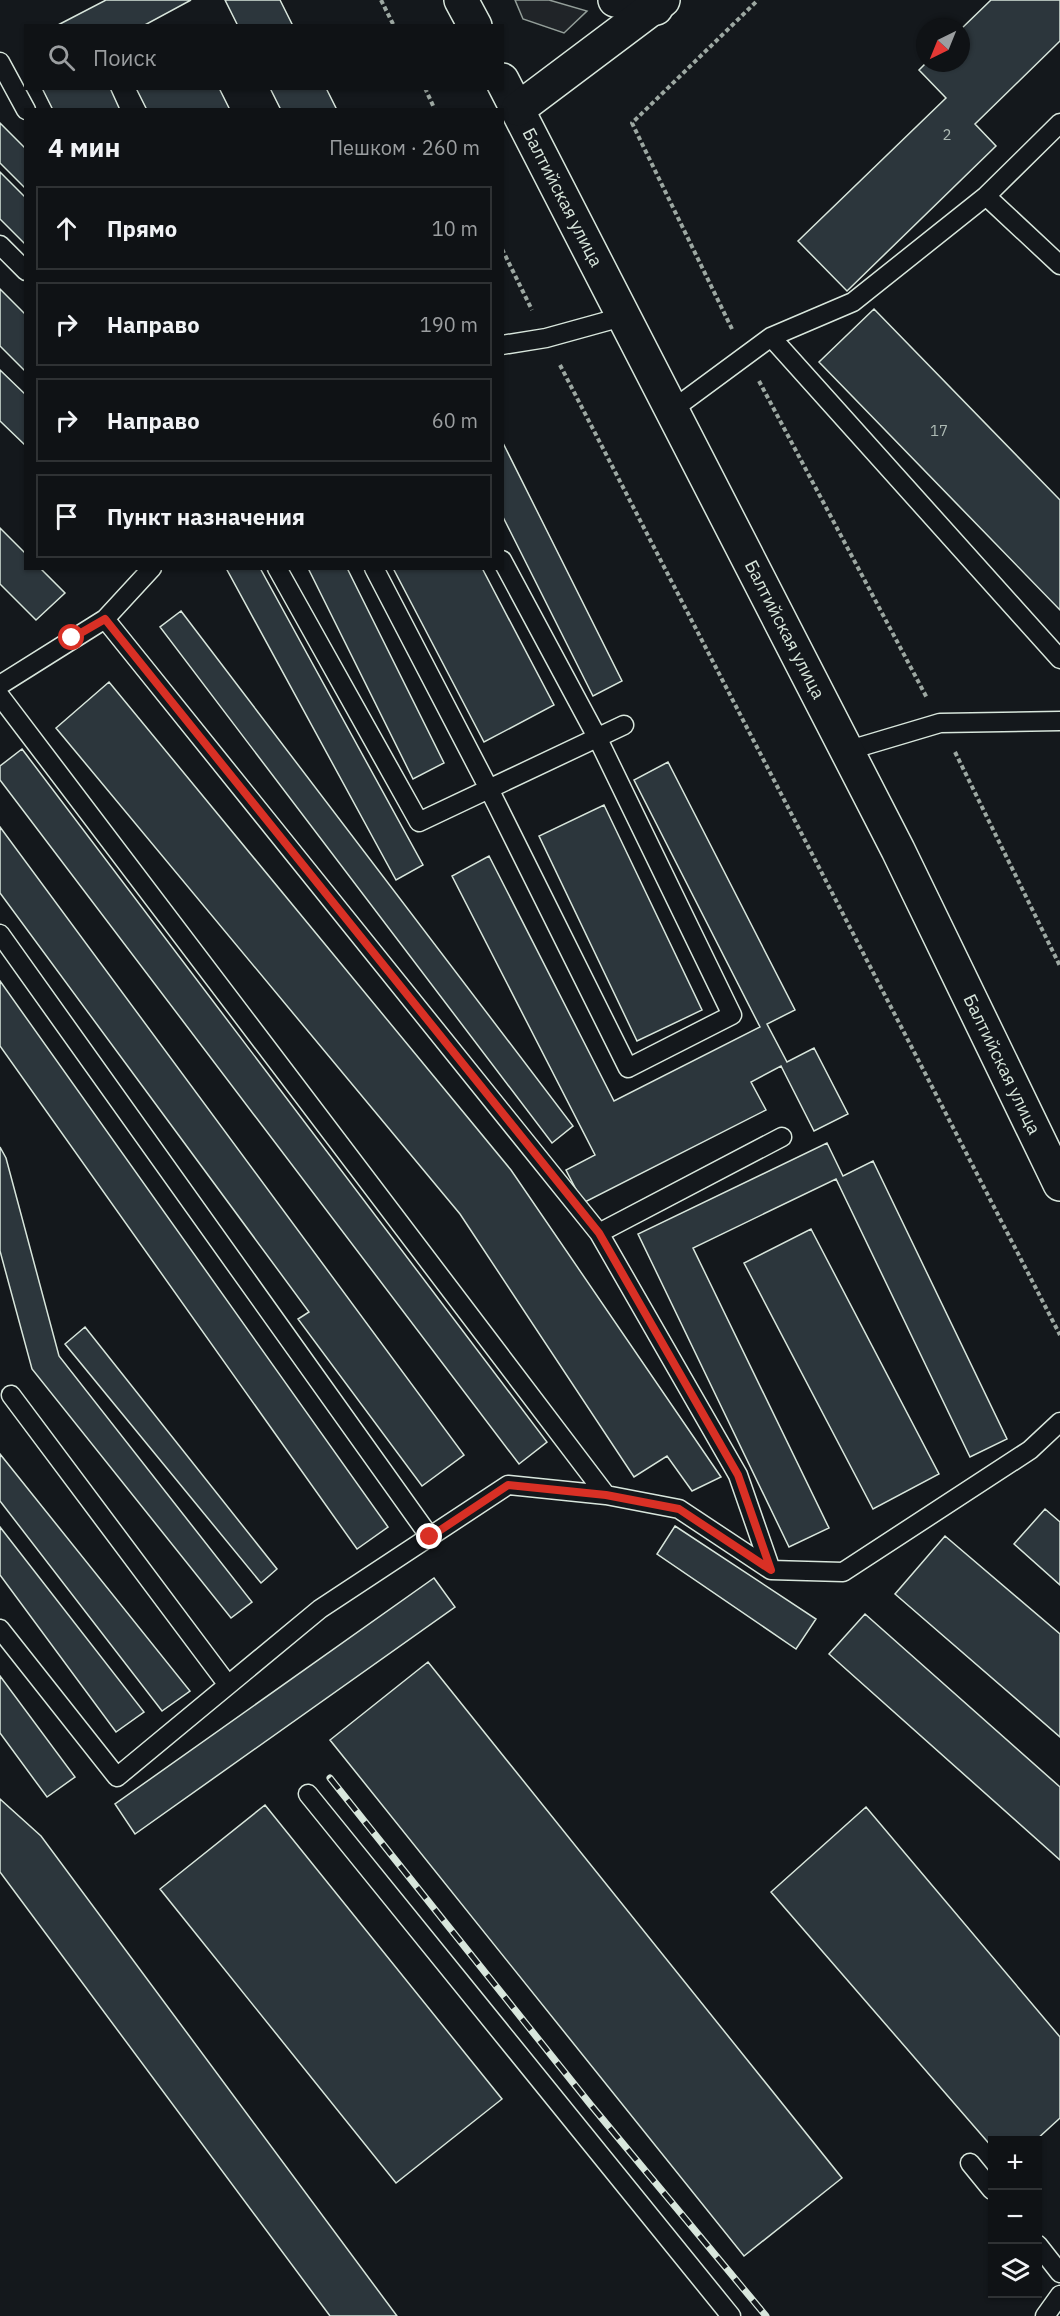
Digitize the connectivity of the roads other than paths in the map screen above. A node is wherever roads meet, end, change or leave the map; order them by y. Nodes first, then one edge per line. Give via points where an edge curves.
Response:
1 (461, 0) edge
2 (615, 0) edge
3 (659, 4) edge
4 (474, 24) edge
5 (0, 62) edge
6 (504, 84) edge
7 (25, 108) edge
8 (518, 109) junction
9 (1060, 123) edge
10 (986, 196) junction
11 (0, 245) edge
12 (1060, 265) edge
13 (24, 269) edge
14 (622, 317) junction
15 (771, 337) junction
16 (504, 345) edge
17 (672, 410) junction
18 (504, 564) edge
19 (150, 570) edge
20 (278, 570) edge
21 (375, 570) edge
22 (105, 619) junction
23 (1060, 659) edge
24 (0, 685) edge
25 (0, 696) edge
26 (1060, 721) edge
27 (624, 724) dead end
28 (597, 737) junction
29 (846, 751) junction
30 (489, 789) junction
31 (0, 934) edge
32 (782, 1137) dead end
33 (1060, 1184) edge
34 (599, 1233) junction
35 (10, 1395) dead end
36 (1060, 1422) edge
37 (606, 1495) junction
38 (430, 1537) junction
39 (771, 1570) junction
40 (0, 1629) edge
41 (228, 1685) junction
42 (308, 1794) dead end
43 (970, 2163) dead end
44 (988, 2184) edge
45 (1042, 2251) edge
46 (1060, 2273) edge
47 (1060, 2295) edge
48 (731, 2316) edge
49 (1045, 2316) edge

1 - 4 street
2 - 3 street
3 - 8 street
5 - 7 lane
6 - 8 street, Балтийская улица
8 - 14 street, Балтийская улица
9 - 10 lane
10 - 12 lane
10 - 15 lane via 853,302
11 - 13 lane
14 - 16 lane via 546,338
14 - 17 street, Балтийская улица
15 - 17 lane
15 - 23 lane
17 - 29 street, Балтийская улица
18 - 28 lane
19 - 22 lane
20 - 30 lane via 419,822
21 - 30 lane
22 - 24 lane
22 - 34 lane
25 - 37 lane
26 - 29 lane via 940,723
27 - 28 lane
28 - 30 lane
28 - 30 lane via 732,1015 628,1068
29 - 33 street, Балтийская улица
31 - 38 lane
32 - 34 lane
34 - 39 lane via 738,1475
35 - 41 lane
36 - 39 lane via 1030,1450 843,1572
37 - 38 lane via 508,1485
37 - 39 lane via 679,1509
38 - 41 lane via 320,1609
40 - 41 lane via 117,1777
42 - 48 lane
43 - 44 lane
45 - 46 lane
47 - 49 lane

